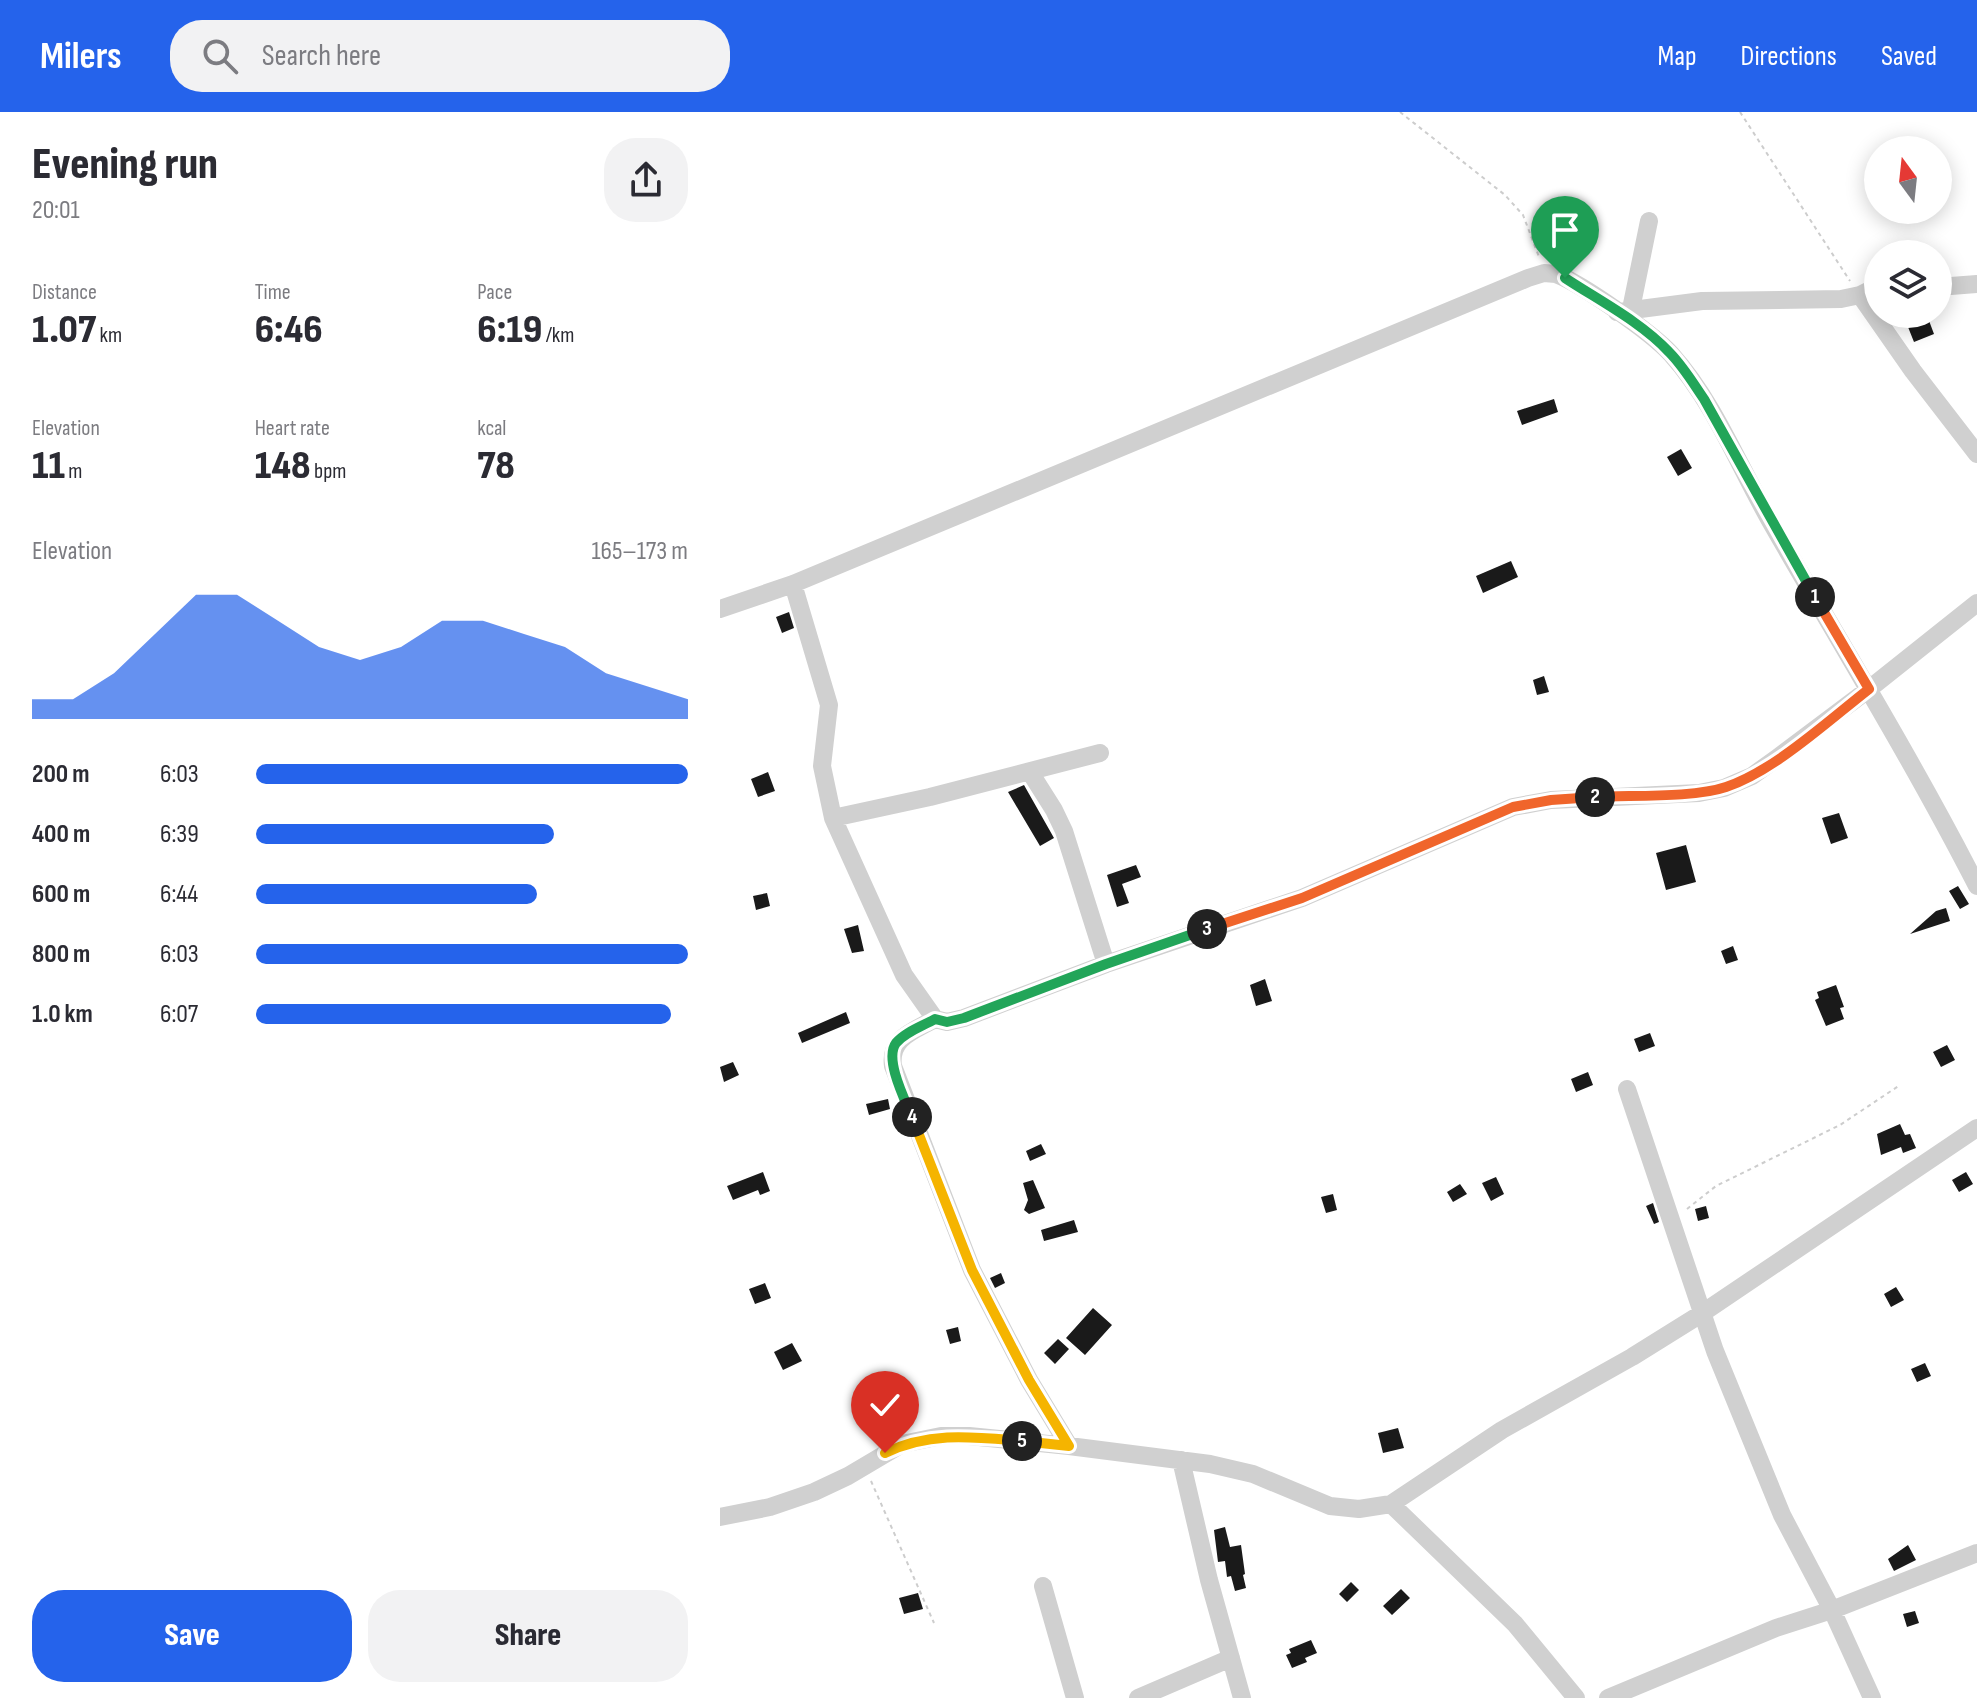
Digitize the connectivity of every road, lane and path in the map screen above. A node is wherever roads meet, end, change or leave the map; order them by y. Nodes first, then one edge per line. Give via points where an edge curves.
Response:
1 (1400, 112) edge
2 (1740, 112) edge
3 (1649, 221) dead end
4 (1544, 273) junction
5 (1977, 284) edge
6 (1952, 286) edge
7 (1864, 293) edge
8 (1860, 295) junction
9 (1624, 311) junction
10 (1977, 454) edge
11 (793, 584) junction
12 (1977, 603) edge
13 (720, 609) edge
14 (1869, 689) junction
15 (1100, 753) dead end
16 (1030, 772) junction
17 (833, 818) junction
18 (1977, 886) edge
19 (1106, 964) junction
20 (935, 1019) junction
21 (1900, 1085) dead end
22 (1627, 1089) dead end
23 (1977, 1128) edge
24 (1671, 1224) junction
25 (1701, 1314) junction
26 (1069, 1446) junction
27 (1181, 1460) junction
28 (863, 1465) junction
29 (1391, 1504) junction
30 (720, 1517) edge
31 (1977, 1553) edge
32 (1043, 1586) dead end
33 (1832, 1610) junction
34 (934, 1623) dead end
35 (1231, 1658) junction
36 (1075, 1698) edge
37 (1138, 1698) edge
38 (1242, 1698) edge
39 (1576, 1698) edge
40 (1608, 1698) edge
41 (1872, 1698) edge

1 - 4 path via 1523,215
2 - 8 path
3 - 9 street
4 - 9 street via 1565,278
4 - 11 street
5 - 6 street
7 - 8 street
8 - 9 street via 1702,301
8 - 10 street
9 - 14 street via 1668,350 1704,399
11 - 13 street
11 - 17 street via 829,705 822,766
12 - 14 street
14 - 18 street
14 - 19 street via 1765,767 1724,788 1513,807 1302,898
15 - 16 street
16 - 17 street
16 - 19 street via 1064,831
17 - 20 street via 904,975
19 - 20 street via 964,1018
20 - 26 street via 896,1043 893,1066 972,1270
21 - 24 path via 1840,1125 1703,1194
22 - 24 street
23 - 25 street
24 - 25 street
25 - 29 street via 1502,1430
25 - 33 street via 1782,1515
26 - 27 street
26 - 28 street via 941,1436 902,1444
27 - 29 street via 1231,1468 1342,1509
27 - 35 street
28 - 30 street via 814,1492
28 - 34 path
29 - 39 street via 1515,1624
31 - 33 street
32 - 36 street
33 - 40 street
33 - 41 street
35 - 37 street
35 - 38 street

